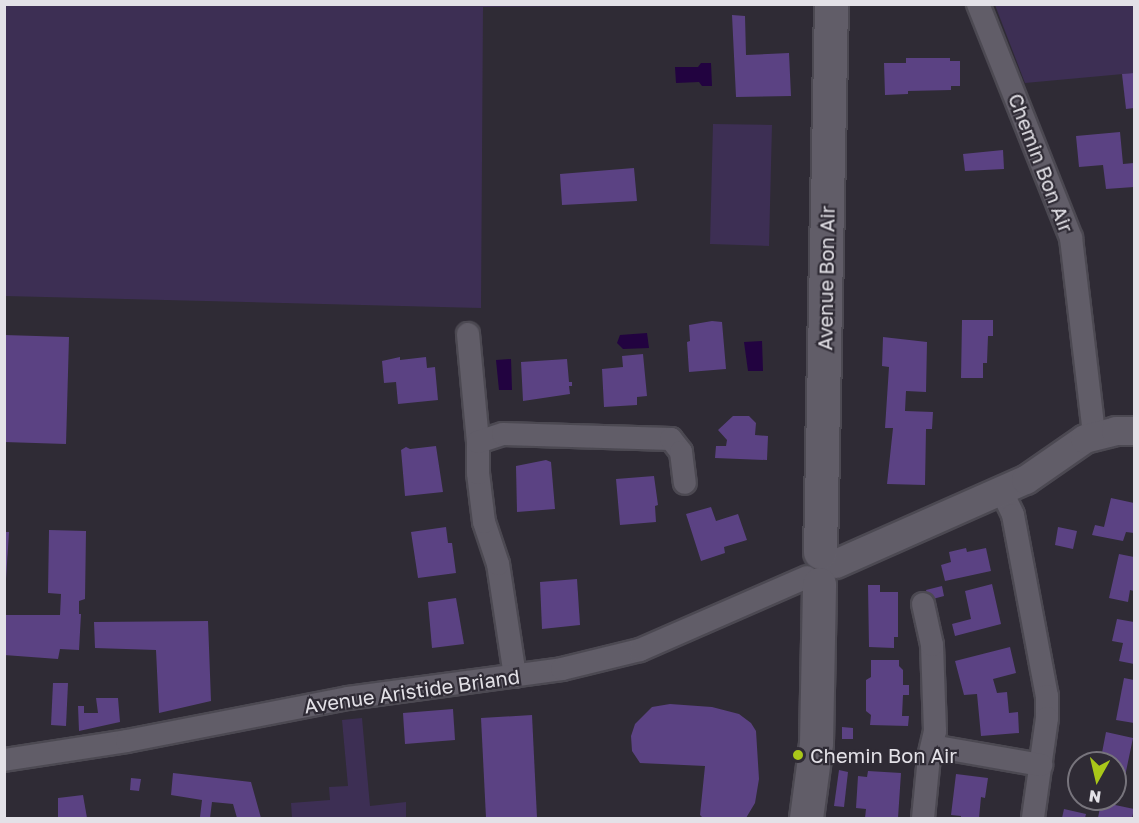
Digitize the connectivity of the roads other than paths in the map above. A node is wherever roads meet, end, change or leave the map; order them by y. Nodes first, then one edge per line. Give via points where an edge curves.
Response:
1 (831, 4) edge
2 (978, 4) edge
3 (468, 334) dead end
4 (1134, 431) edge
5 (1094, 435) junction
6 (478, 442) junction
7 (685, 483) dead end
8 (1002, 492) junction
9 (821, 570) junction
10 (923, 604) dead end
11 (515, 676) junction
12 (932, 746) junction
13 (4, 760) edge
14 (1041, 765) junction
15 (806, 819) edge
16 (923, 819) edge
17 (1032, 819) edge

1 - 9 main road, Avenue Bon Air
2 - 5 street, Chemin Bon Air via 1071,238
3 - 6 street
4 - 5 street, Avenue Aristide Briand
5 - 8 street, Avenue Aristide Briand
6 - 7 street via 503,434 671,439 681,452
6 - 11 street via 477,473 484,522 498,564
8 - 9 street, Avenue Aristide Briand
8 - 14 street via 1013,515 1047,696
9 - 11 street, Avenue Aristide Briand via 640,650
9 - 15 main road, Avenue Bon Air via 816,744
10 - 12 street via 934,668 936,730
11 - 13 street, Avenue Aristide Briand via 348,698 127,741
12 - 14 street
12 - 16 street
14 - 17 street

